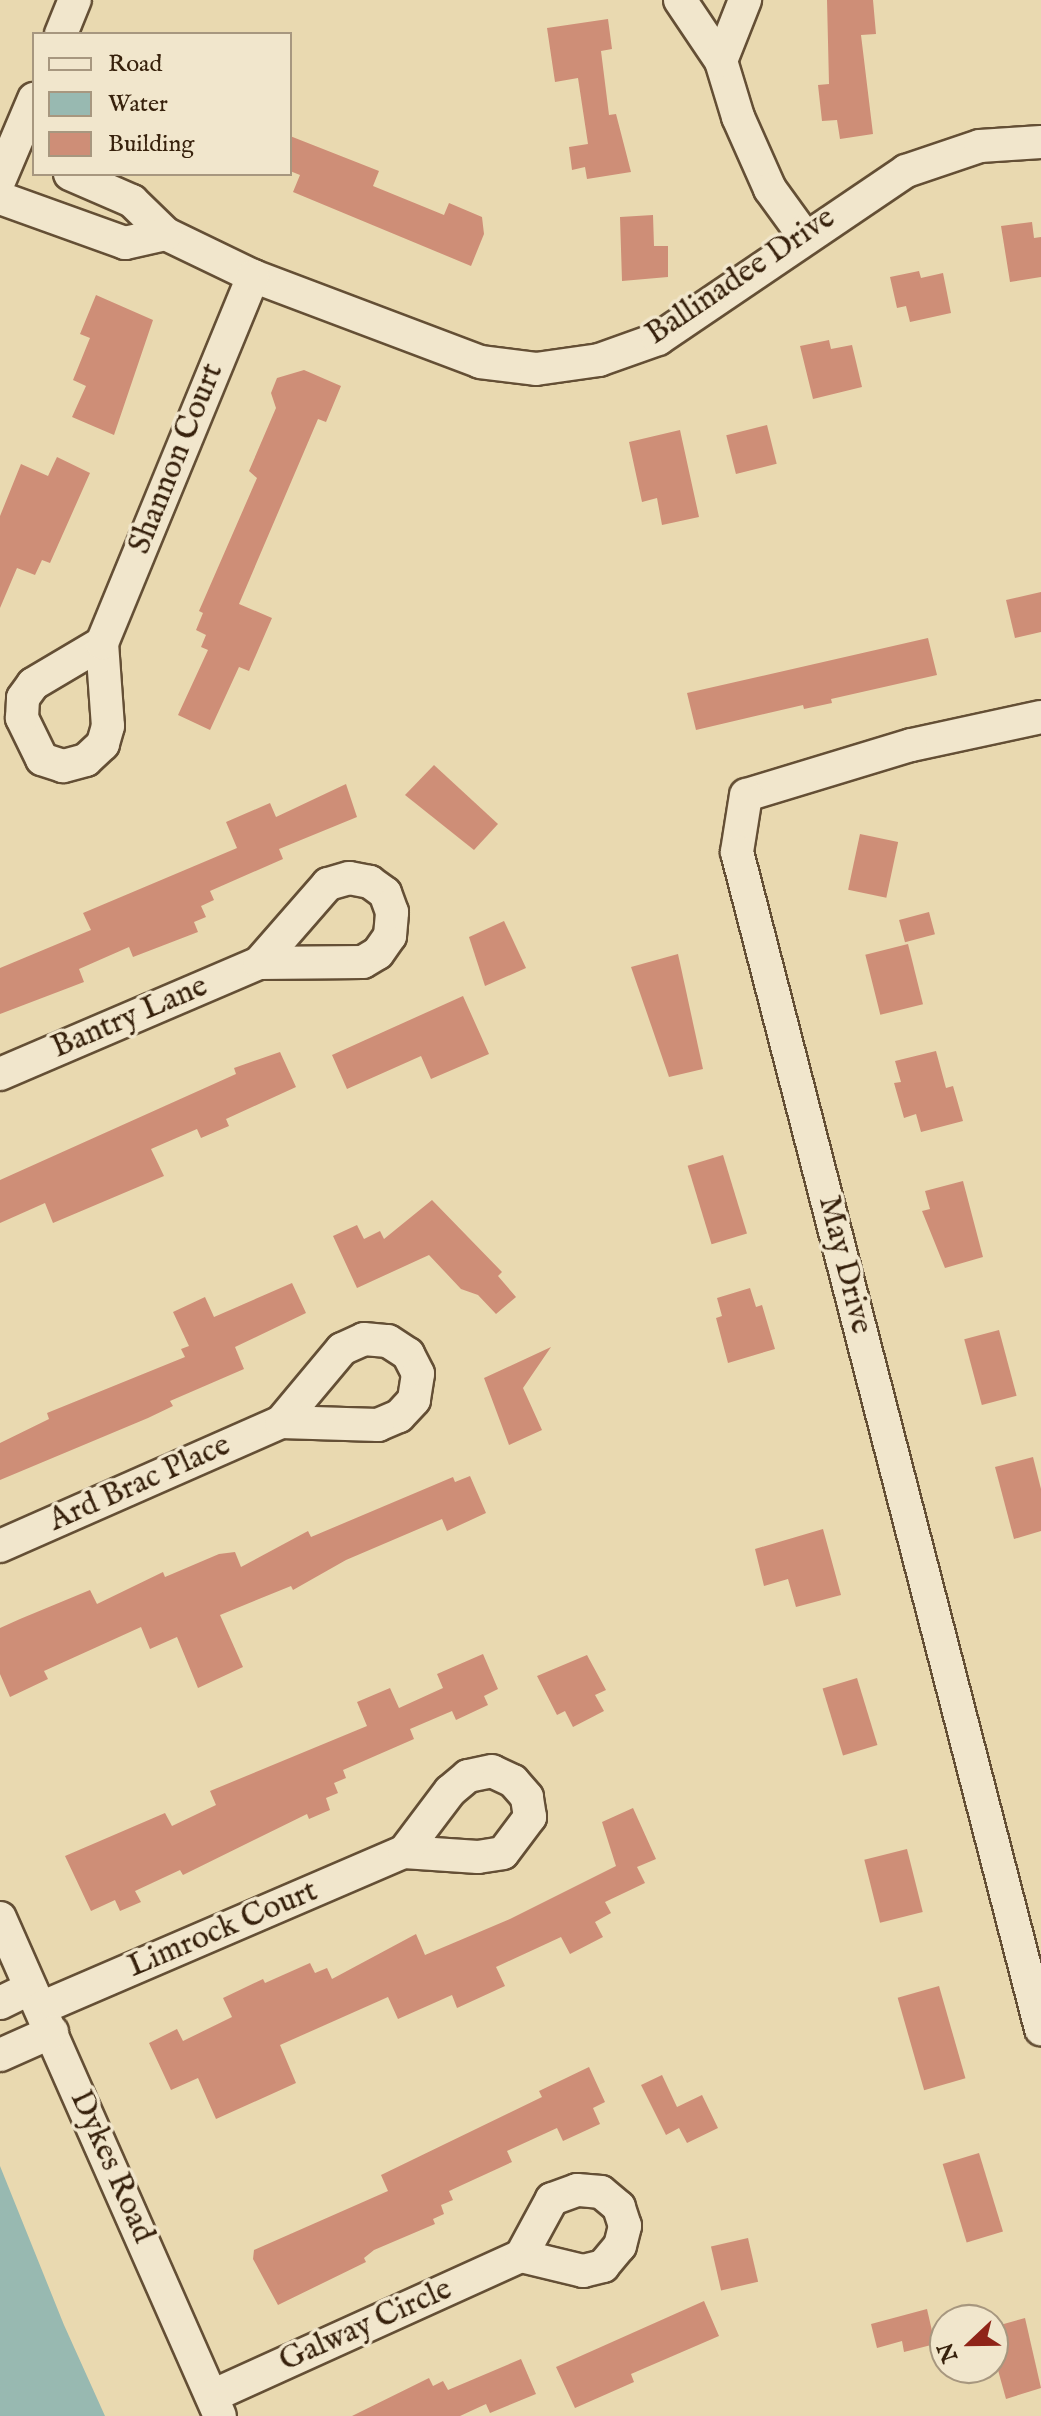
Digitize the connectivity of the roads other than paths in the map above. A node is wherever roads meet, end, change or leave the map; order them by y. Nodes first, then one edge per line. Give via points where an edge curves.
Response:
1 (75, 0) edge
2 (680, 0) edge
3 (745, 0) edge
4 (62, 32) edge
5 (721, 61) junction
6 (32, 110) edge
7 (1041, 142) edge
8 (24, 154) edge
9 (75, 176) edge
10 (0, 179) edge
11 (0, 198) edge
12 (166, 234) junction
13 (804, 236) junction
14 (253, 276) junction
15 (102, 643) dead end
16 (1041, 717) edge
17 (259, 963) dead end
18 (0, 1074) edge
19 (281, 1422) dead end
20 (0, 1546) edge
21 (404, 1852) dead end
22 (0, 1918) edge
23 (0, 2003) edge
24 (41, 2009) junction
25 (1041, 2029) edge
26 (0, 2055) edge
27 (521, 2256) dead end
28 (216, 2406) edge

1 - 4 street
2 - 5 street
3 - 5 street
5 - 13 street via 738,117 770,189
6 - 8 street
7 - 13 street, Ballinadee Drive via 980,146 906,171
8 - 10 street
9 - 12 street, Ballinadee Drive via 132,201
11 - 12 street via 125,243
12 - 14 street, Ballinadee Drive
13 - 14 street, Ballinadee Drive via 658,339 599,360 536,369 480,362
14 - 15 street, Shannon Court
16 - 25 street, May Drive via 911,745 746,795 737,852
17 - 18 street, Bantry Lane
19 - 20 street, Ard Brac Place
21 - 24 street, Limrock Court
22 - 24 street, Dykes Road
23 - 24 street
24 - 26 street
24 - 28 street, Dykes Road
27 - 28 street, Galway Circle

